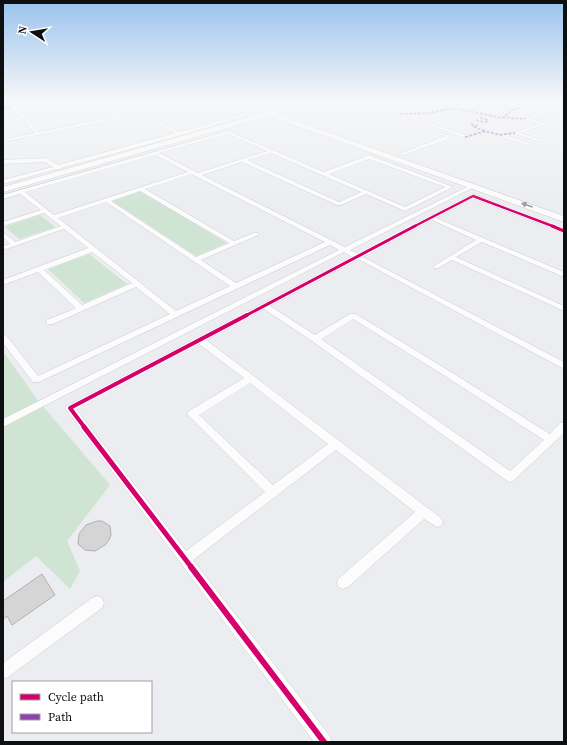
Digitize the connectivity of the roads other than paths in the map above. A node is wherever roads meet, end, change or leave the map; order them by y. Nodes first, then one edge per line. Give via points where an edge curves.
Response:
1 (29, 136) edge
2 (169, 136) edge
3 (185, 136) edge
4 (192, 136) edge
5 (200, 136) edge
6 (215, 136) edge
7 (236, 136) edge
8 (341, 136) edge
9 (348, 136) edge
10 (448, 136) edge
11 (505, 136) edge
12 (524, 136) edge
13 (188, 137) junction
14 (3, 141) edge
15 (540, 141) dead end
16 (530, 145) dead end
17 (270, 151) junction
18 (155, 153) junction
19 (402, 154) junction
20 (242, 160) junction
21 (3, 162) edge
22 (58, 167) junction
23 (65, 172) junction
24 (194, 173) junction
25 (324, 174) junction
26 (3, 182) edge
27 (473, 186) junction
28 (141, 189) junction
29 (3, 190) edge
30 (21, 192) junction
31 (365, 192) junction
32 (3, 196) edge
33 (106, 200) junction
34 (45, 211) junction
35 (564, 211) edge
36 (54, 218) junction
37 (432, 218) junction
38 (564, 219) edge
39 (3, 224) edge
40 (65, 227) junction
41 (564, 231) edge
42 (3, 234) edge
43 (256, 234) dead end
44 (482, 239) junction
45 (330, 242) junction
46 (233, 243) junction
47 (14, 244) junction
48 (3, 248) edge
49 (93, 249) junction
50 (344, 250) junction
51 (358, 257) junction
52 (452, 258) junction
53 (195, 260) junction
54 (436, 267) dead end
55 (39, 270) junction
56 (564, 274) edge
57 (3, 283) edge
58 (137, 284) junction
59 (235, 286) junction
60 (265, 306) junction
61 (81, 308) junction
62 (564, 309) edge
63 (175, 314) junction
64 (50, 322) dead end
65 (3, 337) edge
66 (315, 338) junction
67 (200, 340) junction
68 (564, 366) edge
69 (250, 379) junction
70 (3, 423) edge
71 (564, 426) edge
72 (551, 440) junction
73 (336, 444) junction
74 (273, 492) junction
75 (424, 512) junction
76 (437, 522) dead end
77 (185, 560) junction
78 (344, 583) dead end
79 (97, 603) dead end
80 (3, 672) edge
81 (324, 742) edge

1 - 14 street
2 - 22 street
3 - 13 street
4 - 13 street
5 - 32 street
6 - 18 street
7 - 17 street
8 - 27 street
9 - 19 street
10 - 19 street via 423,148
11 - 16 street
12 - 15 street
13 - 23 street
17 - 20 street
17 - 25 street
18 - 24 street
18 - 30 street
19 - 35 street
20 - 24 street
20 - 31 street via 338,204
21 - 22 street via 46,160
22 - 23 street
22 - 26 street
23 - 29 street
24 - 28 street
24 - 45 street
25 - 31 street
25 - 31 street via 369,157 450,186 404,209
38 -> 27 street
27 - 50 street
28 - 33 street
28 - 46 street
30 - 32 street
30 - 34 street
33 - 36 street
33 - 53 street
34 - 36 street
34 - 39 street
36 - 40 street
37 - 41 street via 473,196
37 - 44 street
37 - 51 street
40 - 47 street
40 - 49 street
42 - 47 street
43 - 46 street
44 - 52 street
44 - 56 street
45 - 50 street
45 - 59 street
46 - 53 street
47 - 48 street
49 - 55 street
49 - 58 street
50 - 51 street
50 - 70 street
51 - 60 street
51 - 68 street
52 - 54 street
52 - 62 street
53 - 59 street
55 - 57 street
55 - 61 street
58 - 61 street
58 - 63 street
59 - 63 street
60 - 66 street
60 - 67 street
61 - 64 street
63 - 65 street via 36,380
66 - 72 street via 353,316
66 - 72 street via 510,477
67 - 69 street
67 - 77 street via 70,408
69 - 73 street
69 - 74 street via 192,414
71 - 72 street
73 - 74 street
73 - 75 street
74 - 77 street
75 - 76 street
75 - 78 street
77 - 81 street
79 - 80 street

